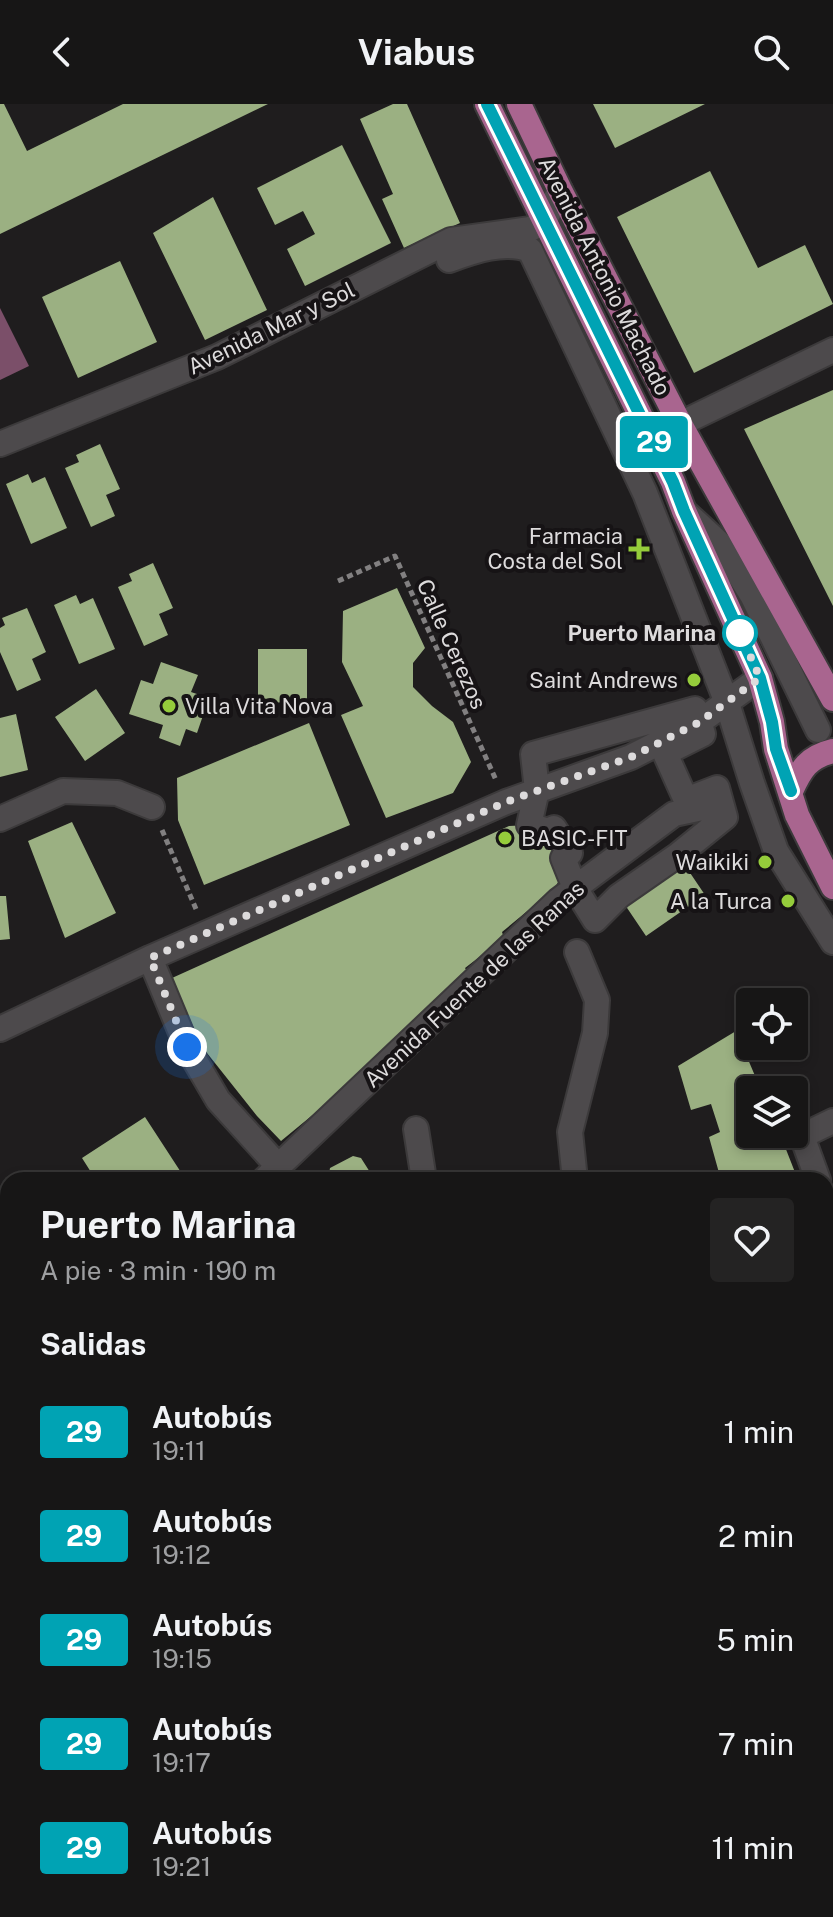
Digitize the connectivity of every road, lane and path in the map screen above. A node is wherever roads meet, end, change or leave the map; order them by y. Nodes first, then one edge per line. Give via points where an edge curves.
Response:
1 (487, 104) edge
2 (519, 104) edge
3 (560, 190) junction
4 (544, 222) junction
5 (449, 260) dead end
6 (833, 350) edge
7 (680, 424) junction
8 (0, 444) edge
9 (684, 511) junction
10 (338, 581) dead end
11 (760, 678) junction
12 (833, 699) edge
13 (727, 703) junction
14 (698, 723) junction
15 (818, 730) dead end
16 (833, 751) edge
17 (537, 790) junction
18 (792, 794) junction
19 (758, 800) junction
20 (506, 802) junction
21 (722, 804) junction
22 (152, 807) joint
23 (0, 819) edge
24 (833, 887) edge
25 (575, 888) junction
26 (188, 889) dead end
27 (833, 942) edge
28 (577, 952) dead end
29 (150, 958) junction
30 (0, 1029) edge
31 (833, 1121) edge
32 (416, 1129) dead end
33 (270, 1172) edge
34 (272, 1172) edge
35 (423, 1172) edge
36 (574, 1172) edge
37 (815, 1172) edge

1 - 4 main road, Avenida Antonio Machado
2 - 3 main road, Avenida Antonio Machado
3 - 4 street
3 - 7 main road, Avenida Antonio Machado
4 - 8 street, Avenida Mar y Sol via 530,229 451,240 217,357
4 - 9 main road, Avenida Antonio Machado
5 - 13 street via 481,249 519,245 530,250 645,493
6 - 7 street
7 - 12 main road, Avenida Antonio Machado
9 - 11 main road, Avenida Antonio Machado
9 - 15 street via 720,544 752,595
10 - 20 path, Calle Cerezos via 395,556
11 - 13 street
11 - 18 main road, Avenida Antonio Machado
13 - 14 street
13 - 19 street
14 - 17 street via 631,757
14 - 17 street via 695,709 533,754
14 - 21 street via 703,734 665,753 686,800 717,788
16 - 18 main road via 817,755 800,771
17 - 20 street
17 - 25 street via 529,825 554,828 570,853 563,858
18 - 19 street, Avenida Fuente de las Ranas
18 - 24 main road, Avenida Antonio Machado
19 - 21 street, Avenida Fuente de las Ranas
19 - 27 street via 776,851
20 - 29 street
21 - 25 street, Avenida Fuente de las Ranas via 674,814
21 - 25 street via 725,817 595,920
22 - 23 street via 117,793 63,791
22 - 26 path
25 - 34 street, Avenida Fuente de las Ranas
28 - 36 street via 597,1000 595,1033 570,1132
29 - 30 street
29 - 33 street via 187,1047
31 - 37 street via 802,1136
32 - 35 street

